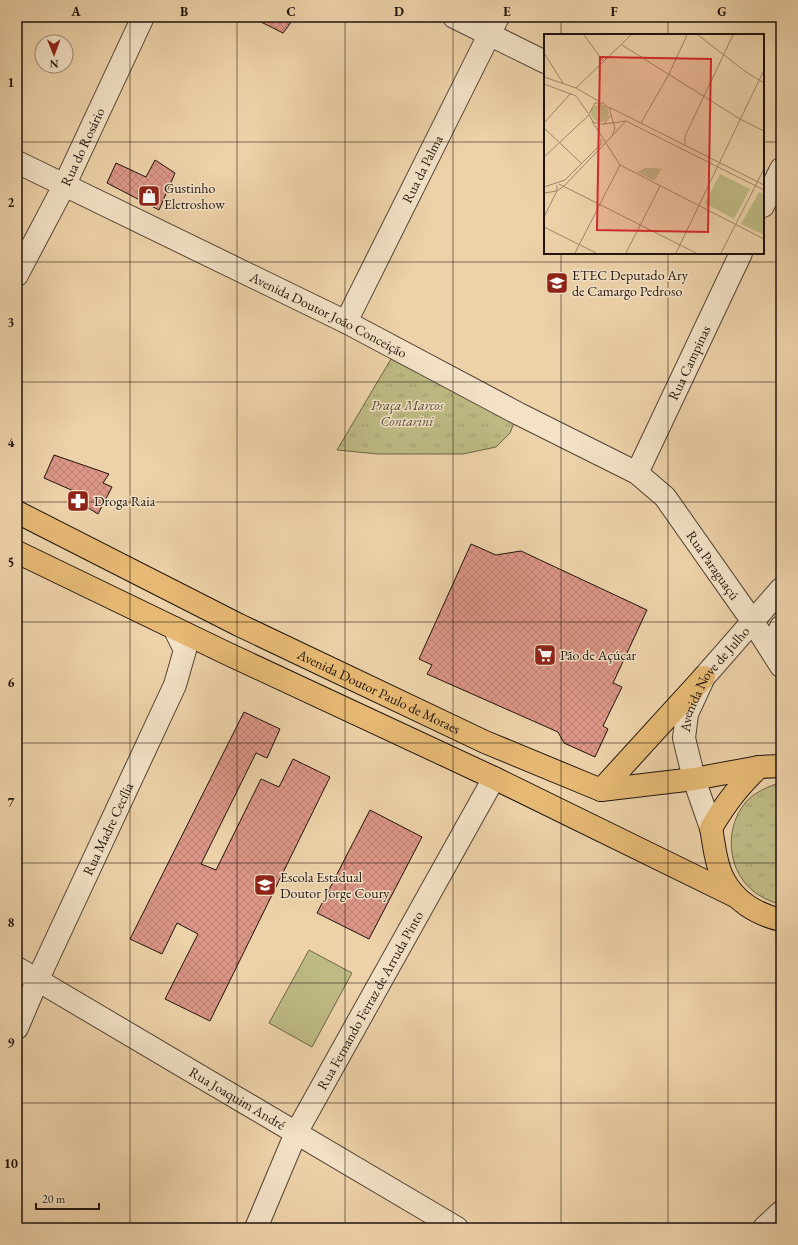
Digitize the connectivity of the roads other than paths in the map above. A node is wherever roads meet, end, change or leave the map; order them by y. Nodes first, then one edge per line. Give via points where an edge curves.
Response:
1 (143, 17) edge
2 (454, 17) edge
3 (494, 25) edge
4 (544, 61) edge
5 (17, 162) edge
6 (775, 176) edge
7 (65, 184) junction
8 (764, 204) edge
9 (741, 254) edge
10 (17, 275) edge
11 (346, 322) junction
12 (636, 473) junction
13 (17, 512) edge
14 (17, 552) edge
15 (781, 589) edge
16 (753, 622) junction
17 (781, 626) edge
18 (174, 628) junction
19 (779, 663) edge
20 (704, 678) junction
21 (781, 766) edge
22 (759, 767) junction
23 (494, 778) junction
24 (694, 779) junction
25 (601, 790) junction
26 (711, 828) junction
27 (736, 896) junction
28 (781, 920) edge
29 (17, 968) edge
30 (37, 981) junction
31 (17, 1028) edge
32 (296, 1133) junction
33 (256, 1228) edge
34 (457, 1228) edge

1 - 7 street, Rua do Rosário
2 - 3 street
3 - 4 street
3 - 11 street, Rua da Palma
5 - 7 street, Avenida Doutor João Conceição
6 - 8 street
7 - 10 street, Rua do Rosário
7 - 11 street, Avenida Doutor João Conceição
9 - 12 street, Rua Campinas
11 - 12 street, Avenida Doutor João Conceição
12 - 16 street, Rua Paraguaçú via 665,496
13 - 25 main road, Avenida Doutor Paulo de Moraes via 260,635 486,742
14 - 18 main road
15 - 16 street, Avenida Nove de Julho
16 - 19 street, Rua Paraguaçú
16 - 20 street, Avenida Nove de Julho
17 - 19 street via 777,641
18 - 23 main road
18 - 30 street, Rua Madre Cecília via 185,650 175,685
20 - 24 street, Avenida Nove de Julho via 687,714 684,738
20 - 25 main road
21 - 22 main road, Avenida Doutor Paulo de Moraes
22 - 24 main road, Avenida Doutor Paulo de Moraes
22 - 26 main road via 724,805
23 - 27 main road
23 - 32 street, Rua Fernando Ferraz de Arruda Pinto
24 - 25 main road, Avenida Doutor Paulo de Moraes
24 - 26 street, Avenida Nove de Julho
26 - 27 main road via 722,876
27 - 28 main road via 750,908
29 - 30 street, Rua Joaquim André
30 - 31 street, Rua Madre Cecília
30 - 32 street, Rua Joaquim André
32 - 33 street, Rua Fernando Ferraz de Arruda Pinto
32 - 34 street, Rua Joaquim André

